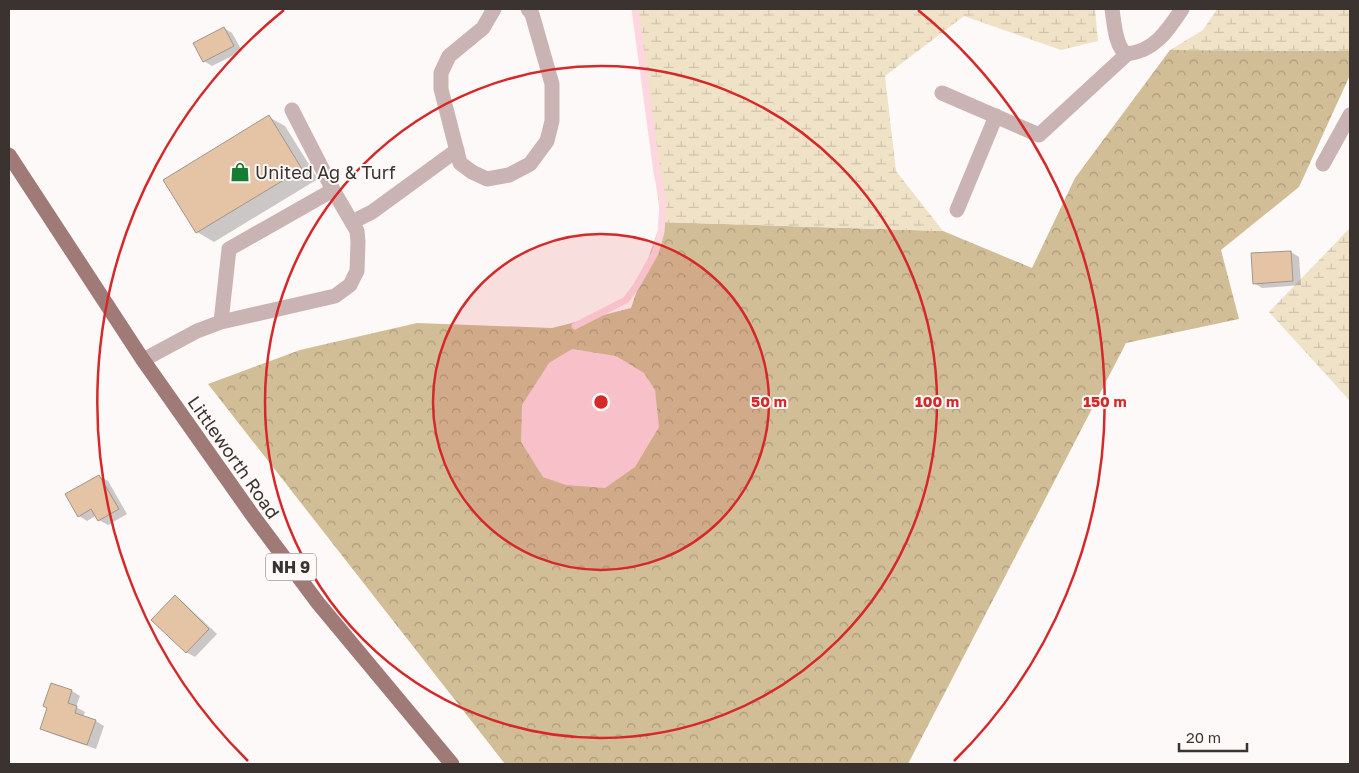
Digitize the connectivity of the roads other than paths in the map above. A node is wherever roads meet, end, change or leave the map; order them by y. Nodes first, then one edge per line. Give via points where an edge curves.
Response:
1 (494, 9) edge
2 (528, 9) edge
3 (1112, 9) edge
4 (1182, 9) edge
5 (1127, 54) junction
6 (942, 93) dead end
7 (292, 110) dead end
8 (996, 116) junction
9 (1350, 116) edge
10 (457, 150) junction
11 (9, 155) edge
12 (1323, 164) dead end
13 (334, 190) junction
14 (957, 210) dead end
15 (352, 222) junction
16 (221, 322) junction
17 (142, 360) junction
18 (452, 764) edge

1 - 10 lane via 483,28 449,56 441,73 441,89
2 - 10 lane via 552,84 552,121 547,141 530,164 509,175 487,179 460,163
3 - 5 lane via 1119,46
4 - 5 lane via 1161,38 1149,47
5 - 8 lane via 1039,135
6 - 8 lane
7 - 13 lane
8 - 14 lane
9 - 12 lane
10 - 15 lane via 372,212
11 - 17 main road, Littleworth Road / NH 9
13 - 15 lane
13 - 16 lane via 229,249
15 - 16 lane via 357,231 358,257 357,271 350,286 335,296
16 - 17 lane
17 - 18 main road, Littleworth Road / NH 9 via 318,603

